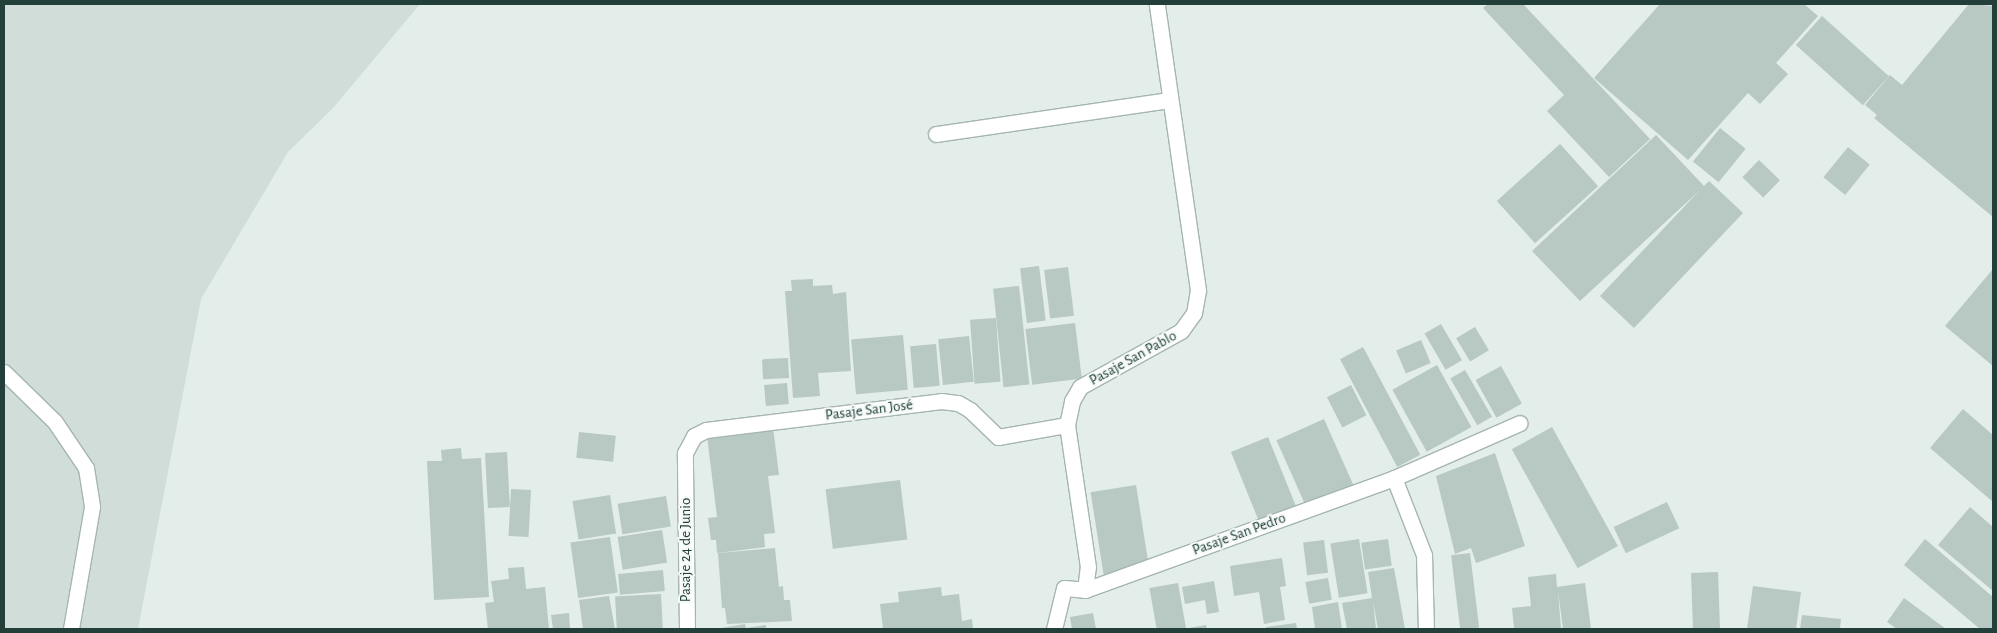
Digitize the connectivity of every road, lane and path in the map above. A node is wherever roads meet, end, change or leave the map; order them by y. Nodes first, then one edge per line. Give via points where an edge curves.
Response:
1 (1157, 4) edge
2 (1169, 100) junction
3 (936, 134) dead end
4 (4, 372) edge
5 (1520, 423) dead end
6 (1067, 425) junction
7 (685, 470) joint
8 (1394, 478) junction
9 (1085, 590) junction
10 (70, 629) edge
11 (687, 629) edge
12 (1054, 629) edge
13 (1426, 629) edge

1 - 2 lane, Pasaje San Pablo
2 - 3 lane
2 - 6 lane, Pasaje San Pablo via 1198,290 1194,313 1175,336 1080,387 1072,401
4 - 10 lane via 55,422 86,468 92,507
5 - 8 lane, Pasaje San Pedro
6 - 7 lane, Pasaje San José via 998,437 970,410 958,403 941,401 706,430 694,436 689,444
6 - 9 lane, Pasaje San Pablo via 1088,567
7 - 11 lane, Pasaje 24 de Junio
8 - 9 lane, Pasaje San Pedro
8 - 13 lane via 1424,554
9 - 12 lane via 1064,588

